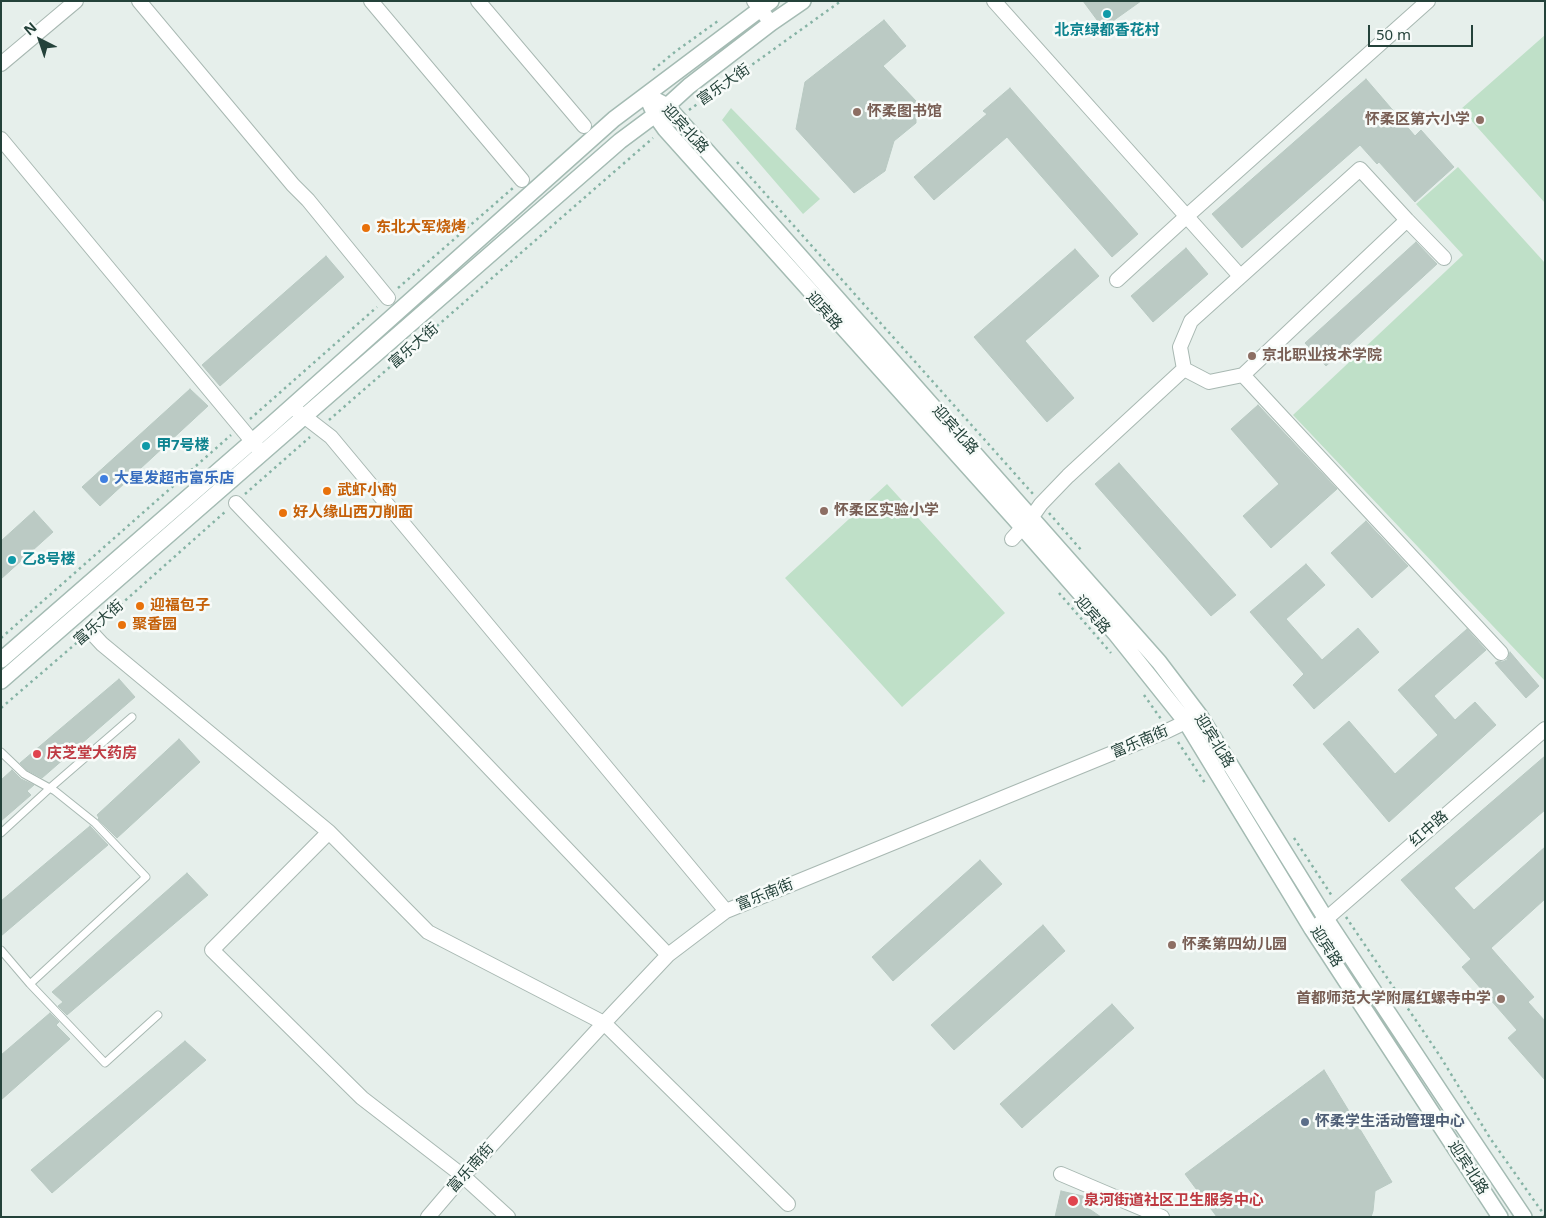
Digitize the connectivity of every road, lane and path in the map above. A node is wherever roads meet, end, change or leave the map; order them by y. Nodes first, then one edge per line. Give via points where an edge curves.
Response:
1 (76, 1) edge
2 (139, 1) edge
3 (371, 1) edge
4 (478, 1) edge
5 (803, 1) edge
6 (841, 1) edge
7 (994, 1) edge
8 (1428, 1) edge
9 (762, 4) edge
10 (722, 18) dead end
11 (771, 23) junction
12 (1, 64) edge
13 (647, 75) dead end
14 (646, 95) junction
15 (661, 110) junction
16 (678, 119) junction
17 (584, 126) dead end
18 (665, 129) junction
19 (1, 139) edge
20 (522, 180) joint
21 (1187, 216) junction
22 (1408, 220) junction
23 (1444, 258) dead end
24 (1240, 276) junction
25 (1117, 280) dead end
26 (388, 298) junction
27 (1184, 369) junction
28 (1243, 375) junction
29 (291, 406) junction
30 (305, 416) junction
31 (240, 427) junction
32 (320, 428) junction
33 (252, 441) junction
34 (262, 453) junction
35 (236, 503) junction
36 (1027, 523) junction
37 (1012, 539) dead end
38 (1056, 590) dead end
39 (90, 631) junction
40 (1, 638) edge
41 (1501, 653) dead end
42 (1114, 657) dead end
43 (1, 660) edge
44 (1, 681) edge
45 (1142, 692) dead end
46 (1, 708) edge
47 (132, 717) dead end
48 (1193, 719) junction
49 (1545, 728) edge
50 (1169, 730) junction
51 (1, 752) edge
52 (50, 788) junction
53 (1208, 788) dead end
54 (329, 832) junction
55 (1, 833) edge
56 (726, 911) junction
57 (1326, 918) junction
58 (1312, 929) junction
59 (1, 950) edge
60 (668, 955) junction
61 (30, 984) junction
62 (158, 1015) dead end
63 (604, 1022) junction
64 (1061, 1174) dead end
65 (464, 1176) junction
66 (788, 1204) dead end
67 (428, 1217) edge
68 (508, 1217) edge
69 (1162, 1217) edge
70 (1500, 1217) edge
71 (1524, 1217) edge

1 - 12 street
2 - 26 street
3 - 20 street
4 - 17 street
5 - 11 main road, 富乐大街
6 - 16 path, 富乐大街
7 - 21 street
8 - 21 street
9 - 11 street
9 - 14 main road
10 - 13 path
11 - 15 main road, 富乐大街
14 - 15 main road, 迎宾北路
14 - 29 main road via 614,119
15 - 16 main road, 迎宾北路
15 - 18 main road, 迎宾北路
15 - 30 main road, 富乐大街 via 620,141
16 - 36 main road, 迎宾北路 via 961,436
18 - 32 path, 富乐大街 via 631,155
18 - 36 main road, 迎宾北路
19 - 31 street
20 - 26 path
21 - 24 street
21 - 25 street
22 - 23 street
22 - 24 street via 1360,170
22 - 28 street
24 - 27 street via 1191,321 1180,347
26 - 31 path
27 - 28 street via 1209,382
27 - 36 street via 1068,476
28 - 41 street
29 - 30 street
29 - 33 main road
30 - 32 street
30 - 34 main road, 富乐大街
31 - 33 street
31 - 40 path
32 - 35 path, 富乐大街
32 - 56 street via 331,437
33 - 34 street
33 - 43 main road
34 - 44 main road, 富乐大街
35 - 39 path, 富乐大街
35 - 60 street
36 - 37 street
36 - 48 main road, 迎宾北路 via 1159,662
38 - 42 path, 迎宾路
39 - 46 path, 富乐大街
39 - 54 street
45 - 50 path
47 - 52 lane
48 - 50 street, 富乐南街
48 - 57 main road, 迎宾北路 via 1219,748
48 - 58 main road, 迎宾北路
49 - 57 street, 红中路
50 - 53 path
50 - 56 street, 富乐南街
51 - 52 lane via 24,774
52 - 55 lane
52 - 61 lane via 95,823 146,877
54 - 63 street via 428,932
54 - 65 street via 212,950 362,1098
56 - 60 street, 富乐南街
57 - 58 street, 红中路
57 - 71 main road, 迎宾北路
58 - 70 main road, 迎宾北路
59 - 61 lane
60 - 63 street, 富乐南街
61 - 62 lane via 105,1063
63 - 65 street, 富乐南街
63 - 66 street
64 - 69 street
65 - 67 street, 富乐南街
65 - 68 street

